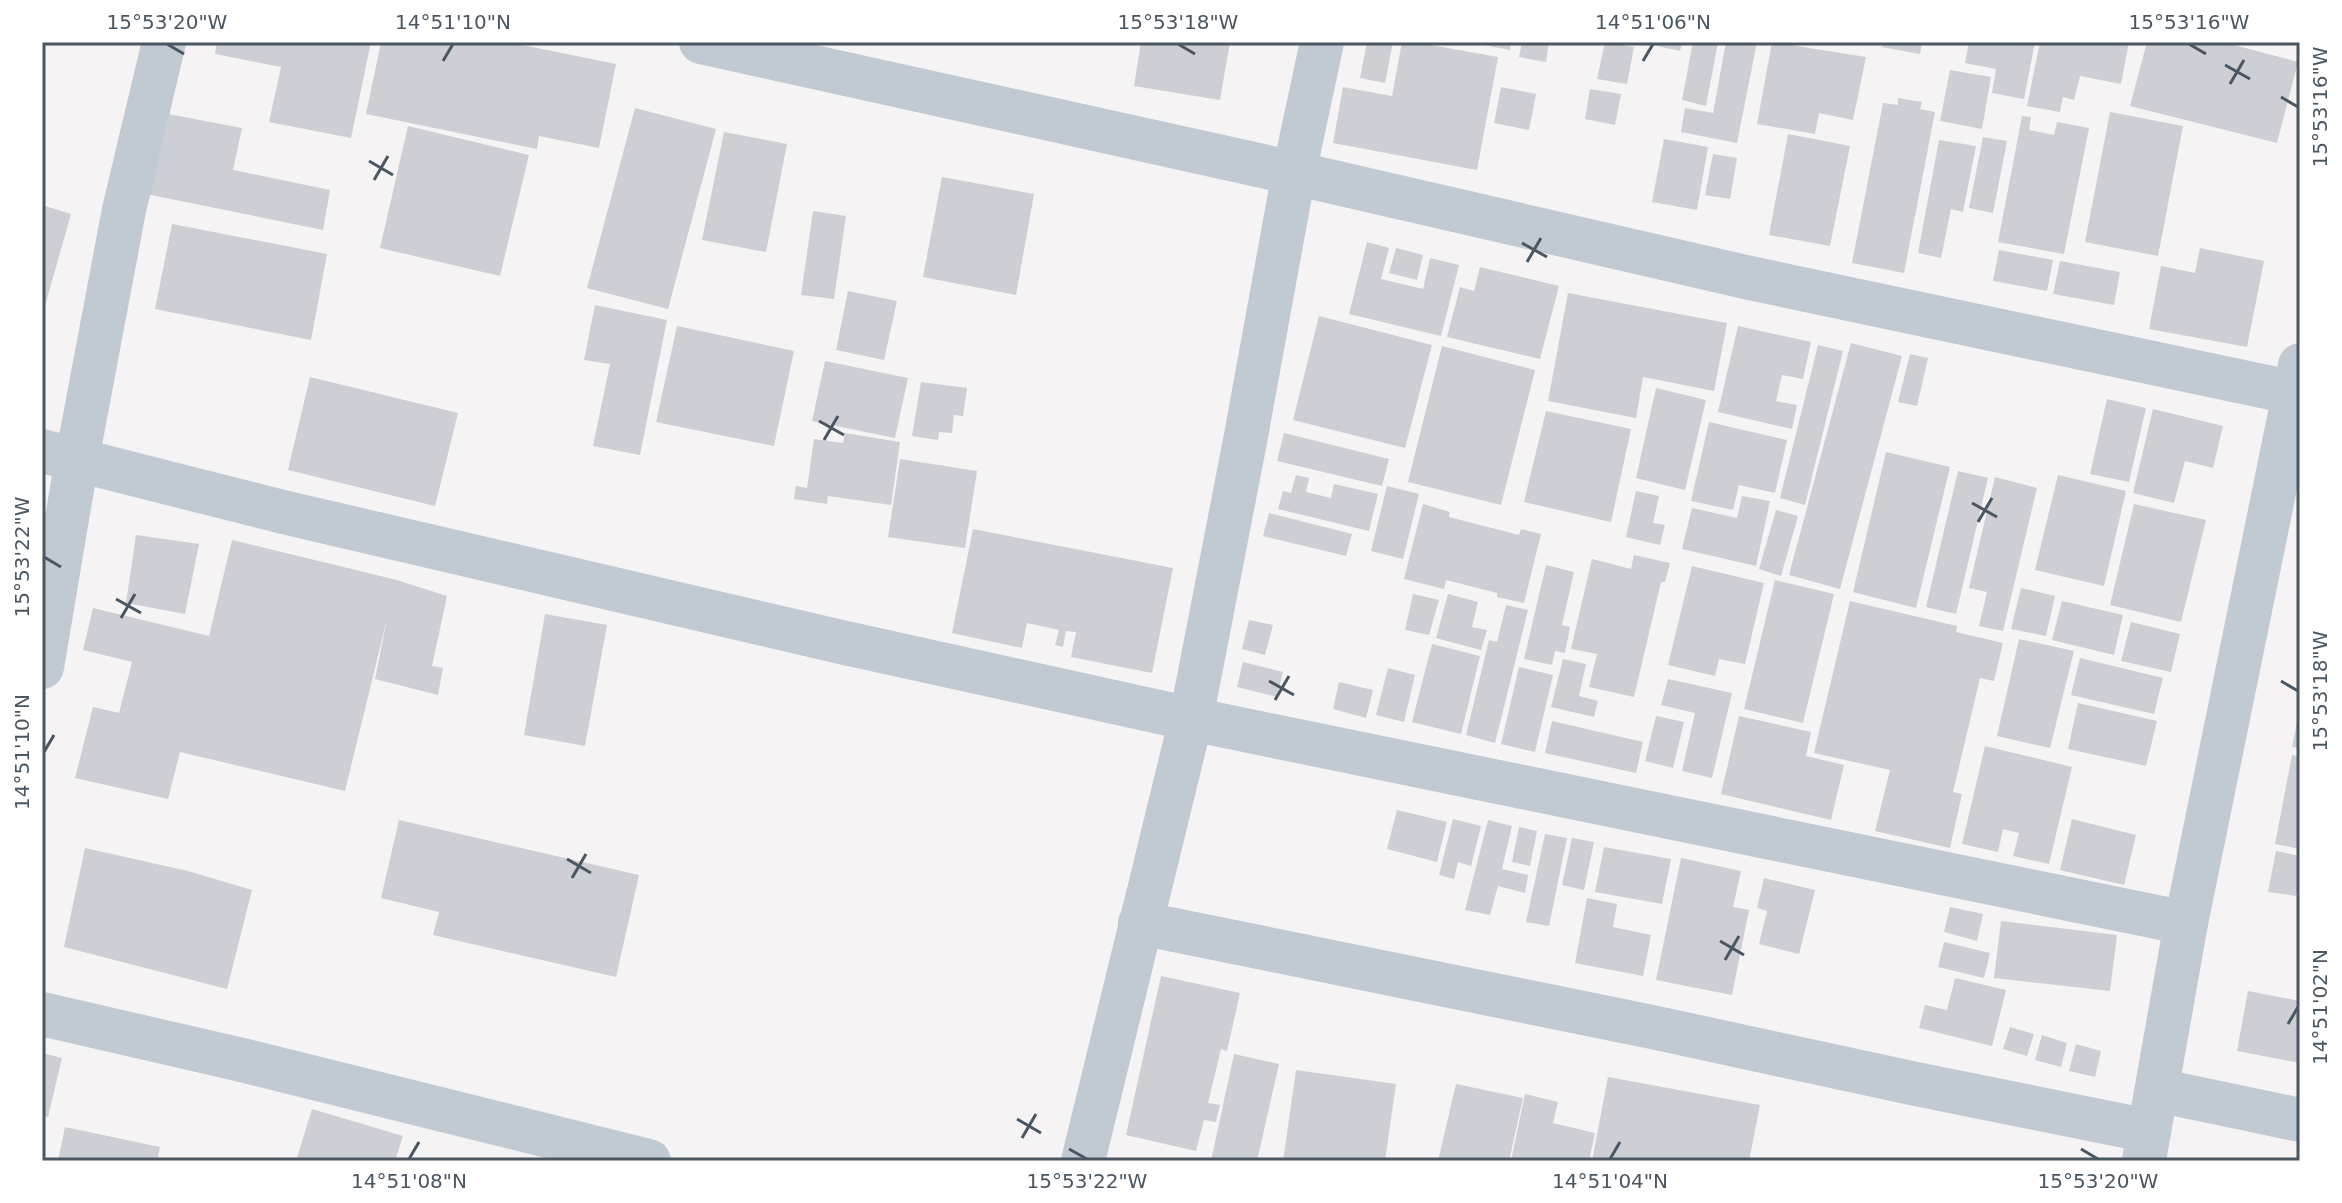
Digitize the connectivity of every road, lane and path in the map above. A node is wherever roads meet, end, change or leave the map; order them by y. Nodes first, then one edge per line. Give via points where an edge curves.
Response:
1 (164, 42) edge
2 (701, 42) edge
3 (1322, 42) edge
4 (1294, 173) junction
5 (2298, 379) edge
6 (59, 455) edge
7 (42, 667) edge
8 (1191, 719) junction
9 (1140, 923) junction
10 (2186, 923) junction
11 (42, 1014) edge
12 (2300, 1120) edge
13 (2150, 1127) edge
14 (649, 1161) edge
15 (1083, 1161) edge

1 - 6 street
2 - 4 street
3 - 4 street
4 - 5 street via 1750,278
4 - 8 street
5 - 10 street
6 - 7 street
6 - 8 street via 313,520
8 - 9 street
8 - 10 street
9 - 13 street via 1916,1084
9 - 15 street
10 - 13 street
11 - 14 street
12 - 13 street

